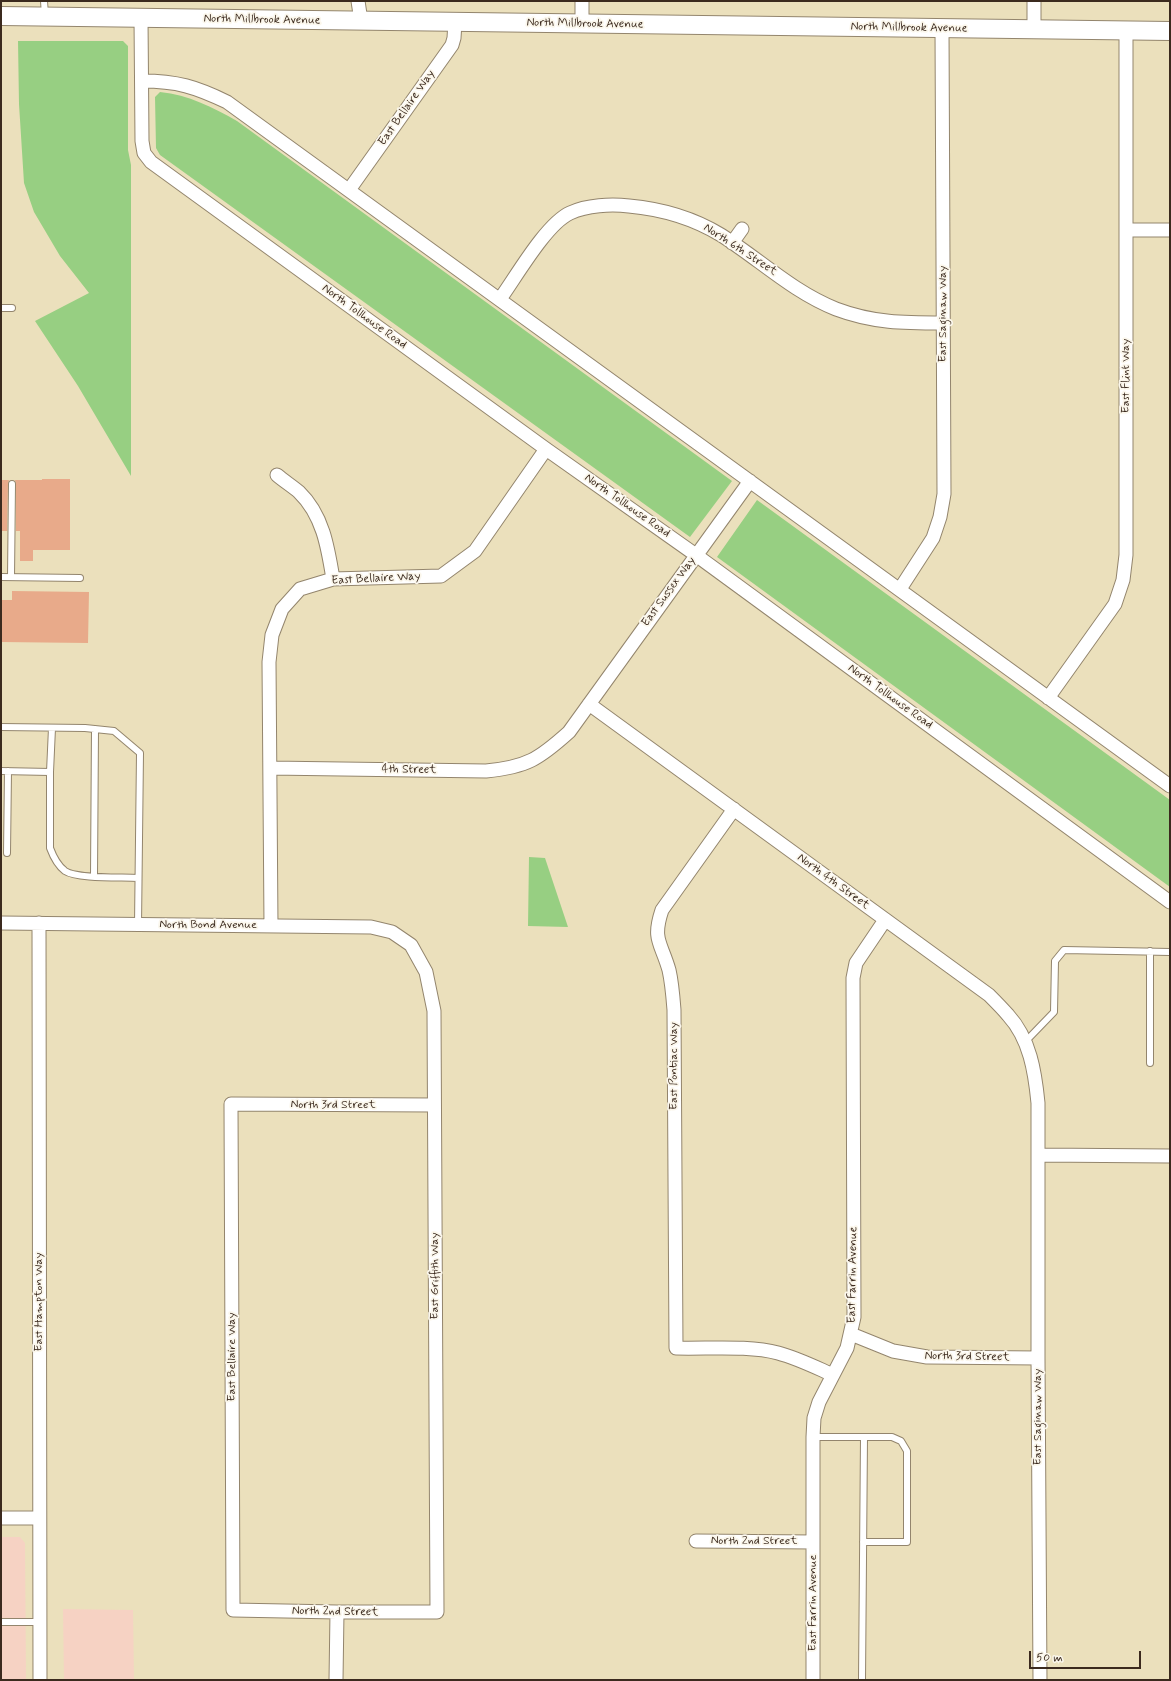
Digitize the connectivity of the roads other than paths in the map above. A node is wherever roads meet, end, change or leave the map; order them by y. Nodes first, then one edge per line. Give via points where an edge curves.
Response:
1 (358, 1) edge
2 (582, 1) edge
3 (1034, 1) edge
4 (45, 9) edge
5 (1, 16) edge
6 (141, 18) junction
7 (362, 21) junction
8 (455, 22) junction
9 (582, 24) junction
10 (942, 28) junction
11 (1034, 30) junction
12 (1126, 32) junction
13 (1170, 32) edge
14 (142, 81) junction
15 (349, 190) junction
16 (742, 229) dead end
17 (1126, 230) junction
18 (1170, 230) edge
19 (732, 243) junction
20 (500, 299) junction
21 (1, 308) edge
22 (12, 308) dead end
23 (943, 323) junction
24 (546, 449) junction
25 (277, 475) dead end
26 (750, 481) junction
27 (12, 484) dead end
28 (696, 555) junction
29 (1, 577) edge
30 (11, 577) junction
31 (80, 578) dead end
32 (333, 579) junction
33 (900, 589) junction
34 (1048, 698) junction
35 (589, 704) junction
36 (1, 727) edge
37 (52, 728) junction
38 (95, 729) junction
39 (270, 768) junction
40 (1, 771) edge
41 (8, 771) junction
42 (50, 772) junction
43 (1170, 786) edge
44 (734, 809) junction
45 (7, 853) dead end
46 (94, 876) junction
47 (138, 878) junction
48 (1170, 902) edge
49 (885, 920) junction
50 (1, 923) edge
51 (39, 923) junction
52 (138, 924) junction
53 (271, 926) junction
54 (411, 945) joint
55 (1150, 951) junction
56 (1170, 952) edge
57 (1025, 1042) junction
58 (1150, 1063) dead end
59 (231, 1104) joint
60 (434, 1105) junction
61 (1038, 1155) junction
62 (1170, 1156) edge
63 (851, 1334) junction
64 (1038, 1358) junction
65 (833, 1375) junction
66 (813, 1437) junction
67 (864, 1437) junction
68 (1, 1518) edge
69 (39, 1518) junction
70 (696, 1541) dead end
71 (813, 1542) junction
72 (863, 1542) junction
73 (233, 1610) joint
74 (336, 1612) junction
75 (437, 1612) joint
76 (1, 1622) edge
77 (40, 1622) junction
78 (40, 1680) edge
79 (336, 1680) edge
80 (813, 1680) edge
81 (862, 1680) edge
82 (1040, 1680) edge

1 - 7 street
2 - 9 street
3 - 11 street
4 - 5 street, North Millbrook Avenue
4 - 6 street, North Millbrook Avenue
6 - 7 street, North Millbrook Avenue
6 - 14 street, North Tollhouse Road
7 - 8 street, North Millbrook Avenue
8 - 9 street, North Millbrook Avenue
8 - 15 street, East Bellaire Way via 452,45
9 - 10 street, North Millbrook Avenue
10 - 11 street, North Millbrook Avenue
10 - 23 street, East Saginaw Way
11 - 12 street, North Millbrook Avenue
12 - 13 street, North Millbrook Avenue
12 - 17 street, East Flint Way
14 - 15 street via 165,81 200,89 227,102
14 - 24 street, North Tollhouse Road via 142,141 144,153 151,162
15 - 20 street
16 - 19 street
17 - 18 street
17 - 34 street, East Flint Way via 1126,555 1123,580 1115,604
19 - 20 street, North 6th Street via 699,223 672,213 620,205 595,206 569,213 547,231
19 - 23 street, North 6th Street via 805,293 835,308 867,319
20 - 26 street
21 - 22 lane
23 - 33 street, East Saginaw Way via 943,502 933,538
24 - 28 street, North Tollhouse Road
24 - 32 street, East Bellaire Way via 475,552 441,576
25 - 32 street via 312,506 322,526
26 - 28 street, East Sussex Way
26 - 33 street
27 - 30 lane
28 - 35 street, East Sussex Way
28 - 48 street, North Tollhouse Road
29 - 30 lane
30 - 31 lane
32 - 39 street, East Bellaire Way via 300,589 282,609 272,635 269,662
33 - 34 street
34 - 43 street
35 - 39 street, 4th Street via 569,732 545,753 508,769 486,771
35 - 44 street, North 4th Street
36 - 37 lane
37 - 38 lane
37 - 42 lane
38 - 46 lane
38 - 47 lane via 114,731 140,752
39 - 53 street, East Bellaire Way
40 - 41 lane
41 - 42 lane
41 - 45 lane
42 - 46 lane via 50,848 53,858 64,870 74,875
44 - 49 street, North 4th Street
44 - 65 street, East Pontiac Way via 662,910 657,923 657,938 669,970 674,1010 676,1348 777,1352
46 - 47 lane
47 - 52 lane
49 - 57 street, North 4th Street via 988,995 1009,1015
49 - 63 street, East Farrin Avenue via 856,964 853,978 854,1317
50 - 51 street, North Bond Avenue
51 - 52 street, North Bond Avenue
51 - 69 street, East Hampton Way
52 - 53 street, North Bond Avenue
53 - 54 street, North Bond Avenue via 371,927 392,932
54 - 60 street, East Griffith Way via 426,972 434,1011
55 - 56 lane
55 - 57 lane via 1064,950 1055,961 1054,1012
55 - 58 lane
57 - 61 street, North 4th Street via 1035,1071
59 - 60 street, North 3rd Street
59 - 73 street, East Bellaire Way
60 - 75 street, East Griffith Way
61 - 62 street
61 - 64 street, East Saginaw Way
63 - 64 street, North 3rd Street via 894,1351 927,1357
63 - 65 street, East Farrin Avenue
64 - 82 street, East Saginaw Way
65 - 66 street, East Farrin Avenue via 819,1402 814,1418
66 - 67 lane
66 - 71 street, East Farrin Avenue
67 - 72 lane
67 - 72 lane via 892,1437 901,1441 907,1451 907,1542
68 - 69 street
69 - 77 street, East Hampton Way
70 - 71 street, North 2nd Street
71 - 80 street, East Farrin Avenue
72 - 81 lane
73 - 74 street, North 2nd Street
74 - 75 street, North 2nd Street
74 - 79 street
76 - 77 lane
77 - 78 street, East Hampton Way

